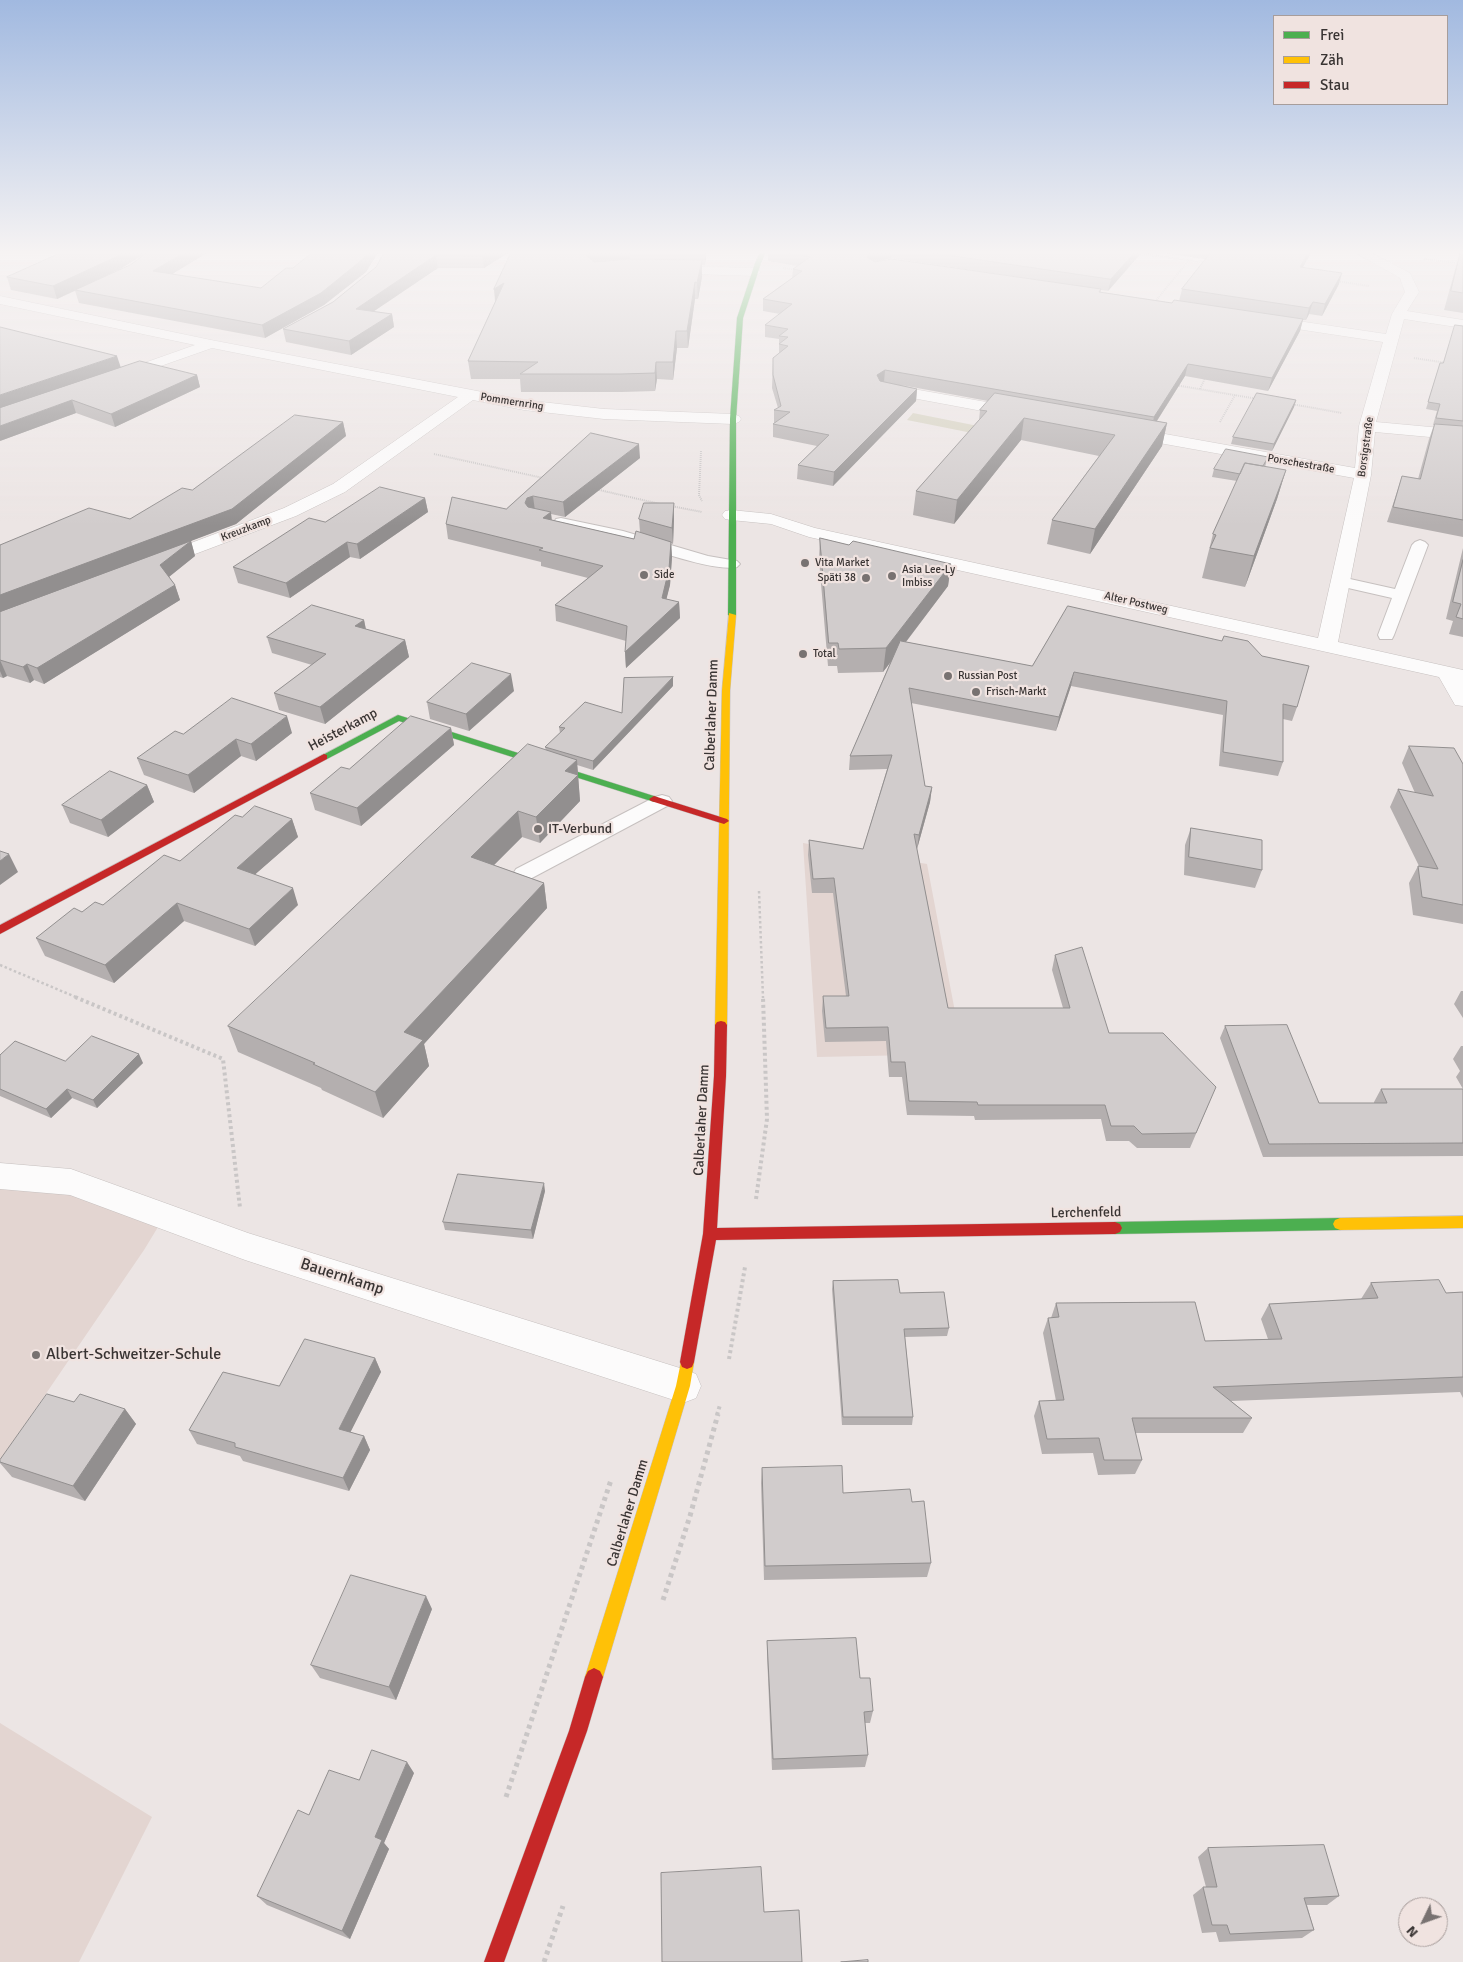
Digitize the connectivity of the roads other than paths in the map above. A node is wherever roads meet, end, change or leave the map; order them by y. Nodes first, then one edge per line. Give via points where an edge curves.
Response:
1 (204, 343) edge
2 (272, 343) dead end
3 (739, 343) edge
4 (1366, 343) edge
5 (1389, 343) edge
6 (211, 344) junction
7 (1388, 347) junction
8 (254, 352) junction
9 (106, 381) edge
10 (885, 389) edge
11 (470, 395) junction
12 (1034, 415) edge
13 (732, 419) junction
14 (1368, 422) junction
15 (1109, 429) edge
16 (1463, 435) edge
17 (1363, 475) junction
18 (544, 519) edge
19 (731, 524) junction
20 (1420, 545) dead end
21 (732, 564) junction
22 (140, 569) edge
23 (1341, 582) junction
24 (1401, 595) junction
25 (1386, 635) dead end
26 (1327, 646) junction
27 (1455, 674) edge
28 (1463, 700) edge
29 (662, 801) junction
30 (724, 821) junction
31 (523, 874) edge
32 (0, 930) edge
33 (0, 1176) edge
34 (1463, 1222) edge
35 (710, 1234) junction
36 (682, 1386) junction
37 (494, 1962) edge

1 - 6 street, Pommernring
2 - 8 street
3 - 13 street, Calberlaher Damm
4 - 7 street
5 - 7 street, Borsigstraße
6 - 8 street, Pommernring
6 - 9 street
7 - 14 street, Borsigstraße
8 - 11 street, Pommernring via 430,384
10 - 12 street
11 - 13 street, Pommernring via 604,414
11 - 22 street, Kreuzkamp via 339,488 290,512
13 - 19 street, Calberlaher Damm
14 - 16 street
14 - 17 street, Borsigstraße
15 - 17 street, Porschestraße
17 - 23 street, Borsigstraße
18 - 21 lane via 618,534 706,560
19 - 21 street, Calberlaher Damm
19 - 26 street, Alter Postweg via 789,534 809,532
20 - 24 lane
21 - 30 street, Calberlaher Damm
23 - 24 lane
23 - 26 street, Borsigstraße
24 - 25 lane
26 - 27 street, Alter Postweg
27 - 28 street
29 - 30 street, Heisterkamp
29 - 31 lane
29 - 32 street, Heisterkamp via 398,718
30 - 35 street, Calberlaher Damm via 720,1076
33 - 36 street, Bauernkamp via 71,1182 245,1246
34 - 35 street, Lerchenfeld
35 - 36 street, Calberlaher Damm
36 - 37 street, Calberlaher Damm via 578,1731

